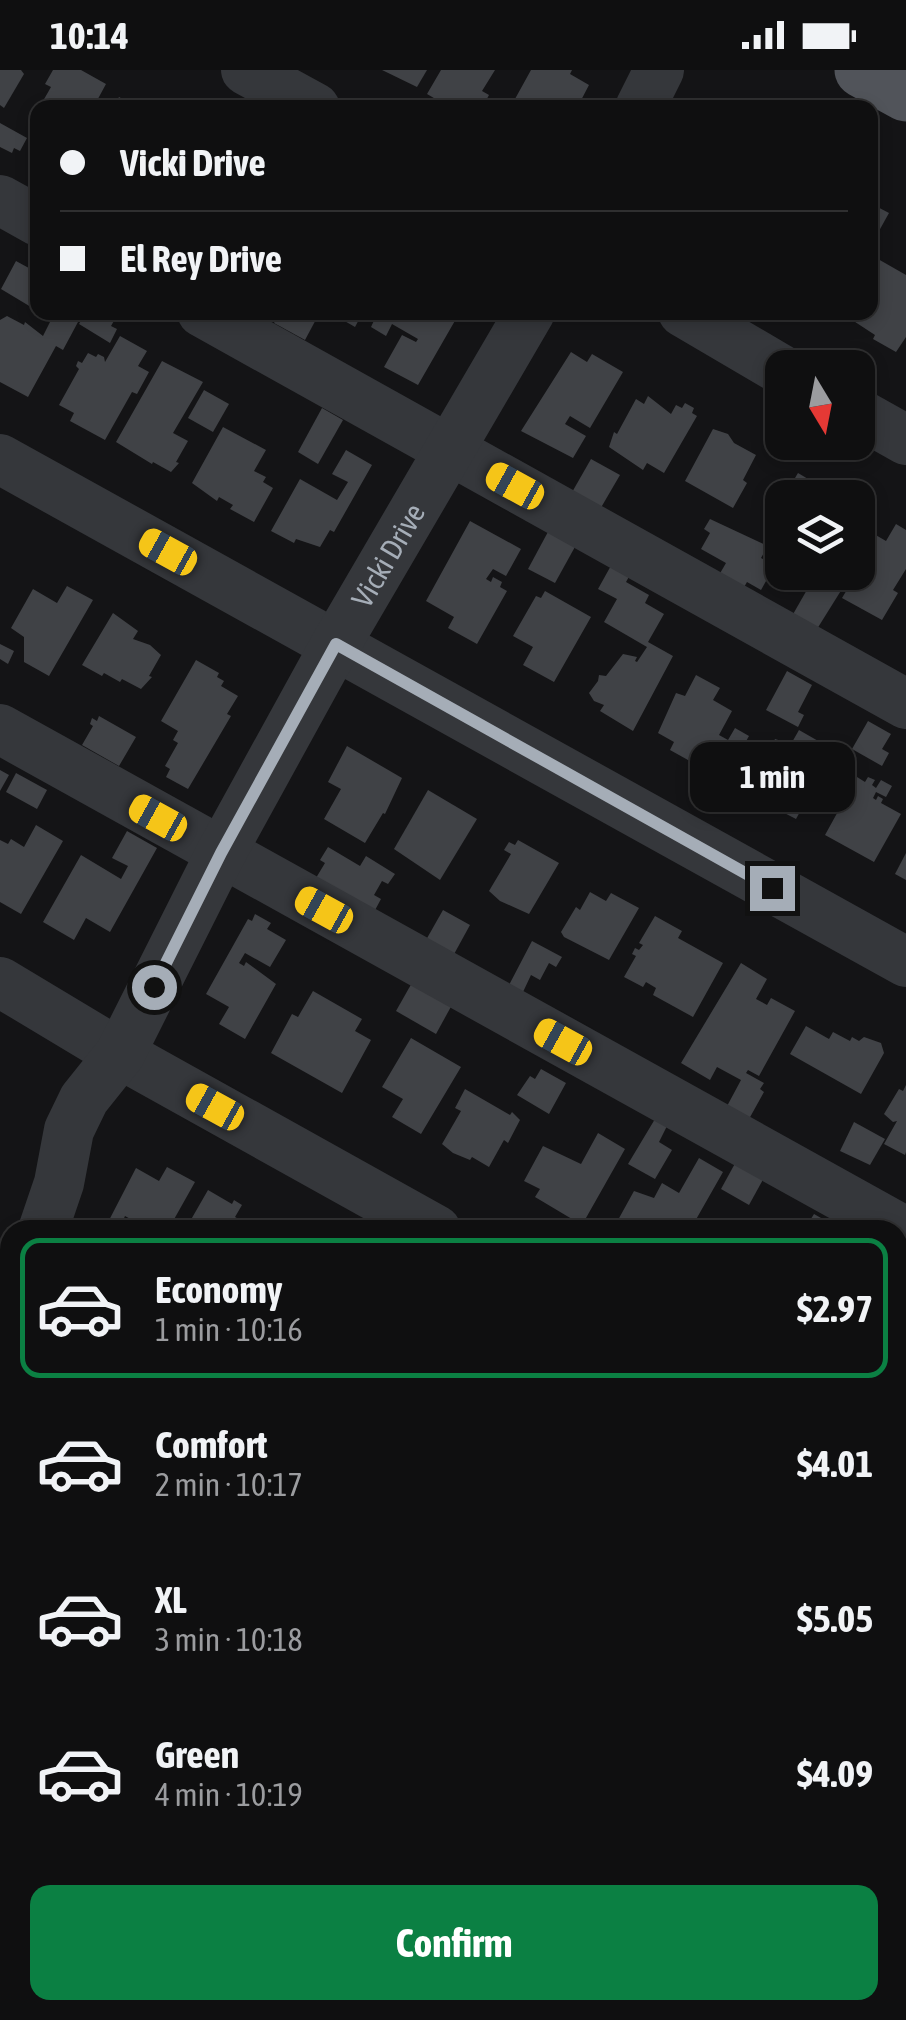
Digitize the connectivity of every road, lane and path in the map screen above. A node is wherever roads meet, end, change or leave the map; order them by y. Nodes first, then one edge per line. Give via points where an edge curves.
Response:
1 (246, 70) edge
2 (659, 70) edge
3 (862, 70) edge
4 (906, 94) edge
5 (300, 100) edge
6 (644, 100) edge
7 (0, 200) edge
8 (30, 217) edge
9 (216, 320) edge
10 (525, 320) edge
11 (697, 320) edge
12 (765, 360) edge
13 (875, 422) edge
14 (906, 440) edge
15 (450, 450) junction
16 (0, 459) edge
17 (336, 644) junction
18 (906, 704) edge
19 (0, 729) edge
20 (221, 853) junction
21 (906, 962) edge
22 (0, 982) edge
23 (120, 1054) junction
24 (46, 1220) edge
25 (418, 1220) edge
26 (884, 1220) edge

1 - 5 street
2 - 6 street
3 - 4 main road
7 - 8 street
9 - 15 street
10 - 15 street, Vicki Drive
11 - 12 street
13 - 14 street
15 - 17 street, Vicki Drive
15 - 18 street
16 - 17 street
17 - 20 street, Vicki Drive
17 - 21 street
19 - 20 street
20 - 23 street, Vicki Drive
20 - 26 street
22 - 23 street
23 - 24 street, Vicki Drive via 84,1098
23 - 25 street

